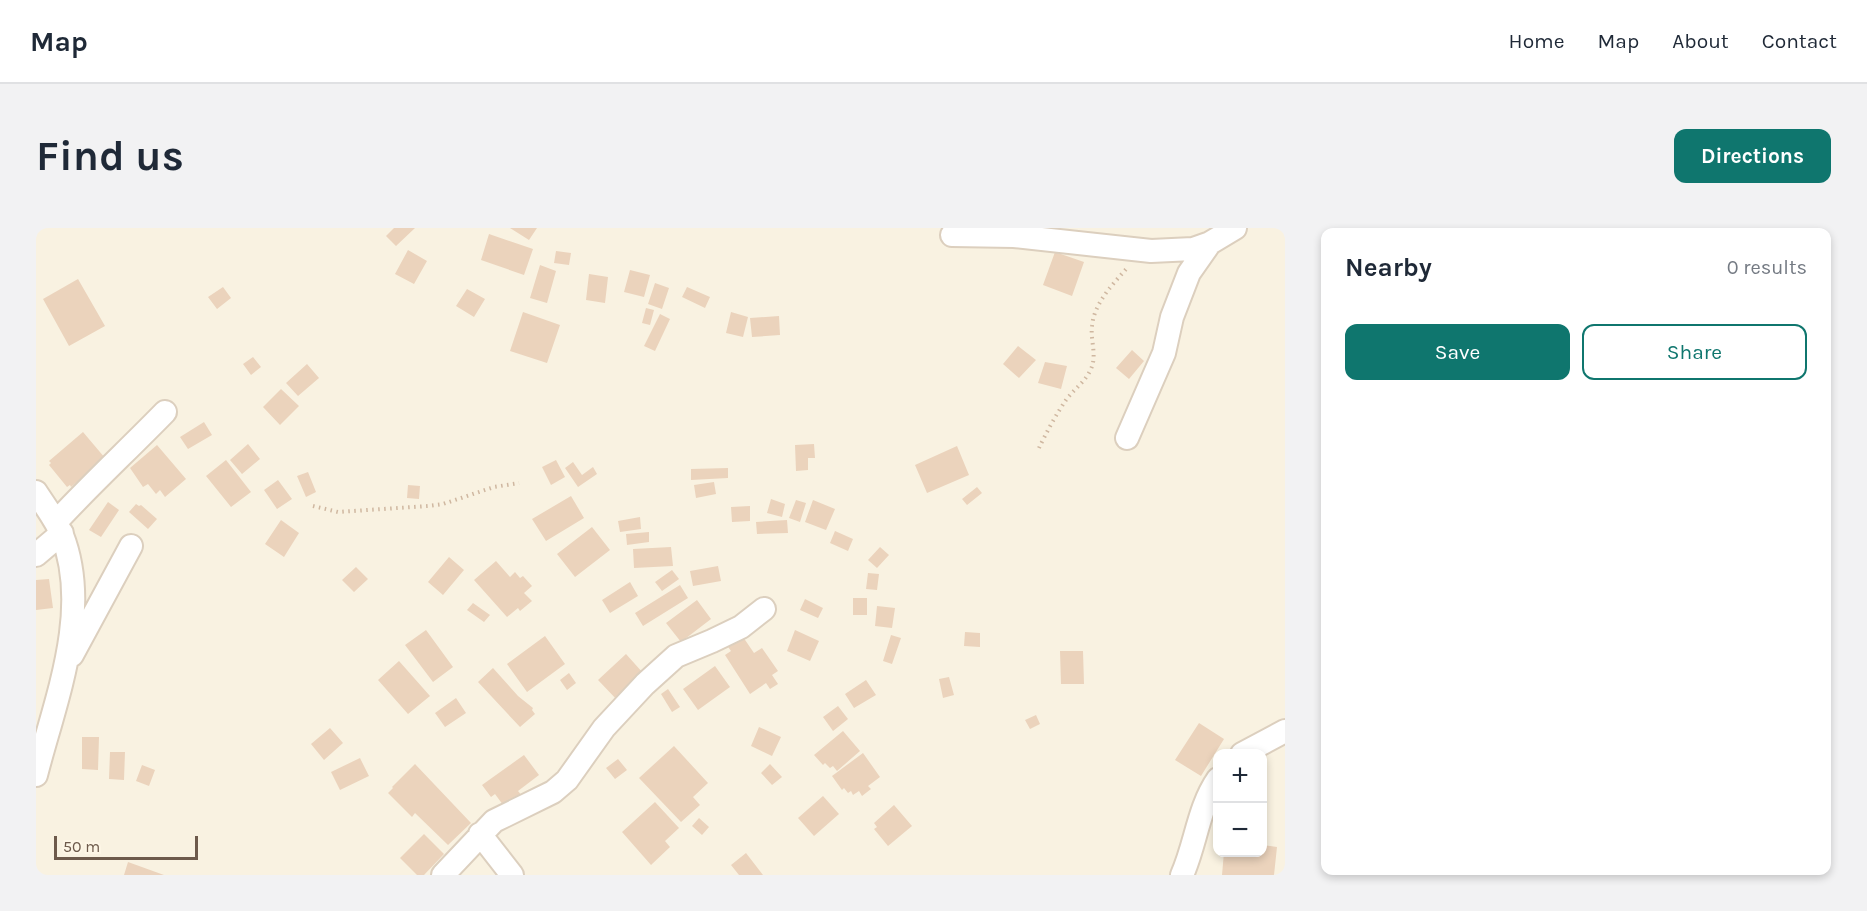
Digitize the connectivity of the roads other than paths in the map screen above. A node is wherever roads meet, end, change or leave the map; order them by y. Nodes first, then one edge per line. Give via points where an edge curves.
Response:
1 (1235, 228) edge
2 (952, 235) dead end
3 (1210, 243) junction
4 (165, 412) dead end
5 (1127, 438) dead end
6 (36, 492) edge
7 (59, 528) junction
8 (131, 546) dead end
9 (36, 555) edge
10 (764, 609) dead end
11 (66, 667) junction
12 (1285, 731) edge
13 (1250, 749) edge
14 (36, 775) edge
15 (1213, 786) edge
16 (480, 834) junction
17 (442, 875) edge
18 (512, 875) edge
19 (1182, 875) edge

1 - 3 street
2 - 3 street via 1014,236 1146,250 1193,249
3 - 5 street via 1189,273 1172,317 1164,353
4 - 7 street via 80,495
6 - 7 street
7 - 9 street
7 - 11 street via 71,565 74,594
8 - 11 street
10 - 16 street via 741,627 676,656 604,728 567,780 553,792 494,821
11 - 14 street
12 - 13 street
15 - 19 street
16 - 17 street
16 - 18 street

